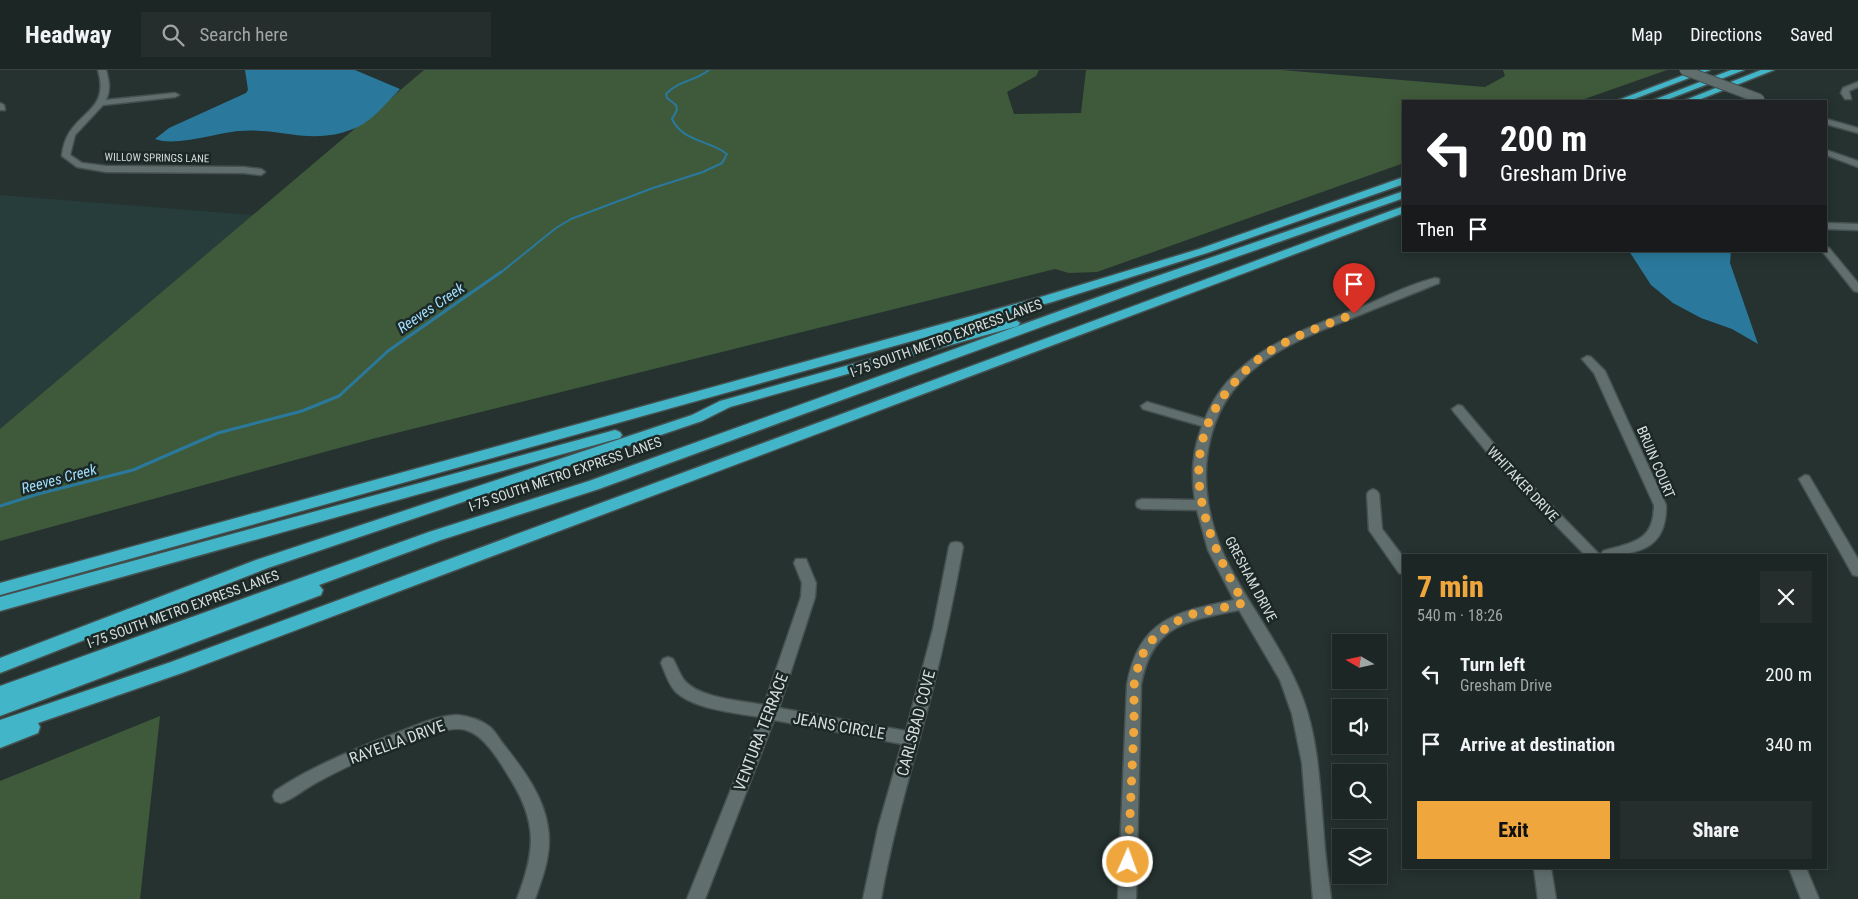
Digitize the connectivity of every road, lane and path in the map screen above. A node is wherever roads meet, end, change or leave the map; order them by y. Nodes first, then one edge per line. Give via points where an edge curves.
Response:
1 (102, 70) edge
2 (1684, 70) edge
3 (1704, 70) edge
4 (1739, 70) edge
5 (1769, 70) edge
6 (1858, 84) edge
7 (175, 95) dead end
8 (1848, 97) dead end
9 (1624, 100) edge
10 (1659, 100) edge
11 (1691, 100) edge
12 (1764, 100) edge
13 (100, 103) junction
14 (1827, 121) edge
15 (1858, 131) edge
16 (1827, 152) edge
17 (1858, 164) edge
18 (261, 172) dead end
19 (1402, 181) edge
20 (1402, 195) edge
21 (1402, 210) edge
22 (1827, 226) edge
23 (1858, 227) edge
24 (1827, 251) edge
25 (1435, 281) dead end
26 (1141, 286) junction
27 (1858, 289) edge
28 (1588, 359) dead end
29 (725, 404) junction
30 (1147, 406) dead end
31 (1458, 409) dead end
32 (1207, 423) junction
33 (1805, 479) dead end
34 (590, 486) junction
35 (1373, 494) dead end
36 (1142, 504) dead end
37 (1202, 505) junction
38 (956, 547) dead end
39 (1592, 554) edge
40 (1613, 554) edge
41 (802, 563) dead end
42 (1402, 566) edge
43 (1858, 570) edge
44 (0, 589) edge
45 (1244, 603) junction
46 (0, 604) edge
47 (668, 663) dead end
48 (0, 666) edge
49 (176, 668) junction
50 (0, 694) edge
51 (0, 708) edge
52 (770, 714) junction
53 (0, 728) edge
54 (911, 739) junction
55 (0, 740) edge
56 (281, 796) dead end
57 (1543, 869) edge
58 (1798, 869) edge
59 (526, 899) edge
60 (696, 899) edge
61 (872, 899) edge
62 (1127, 899) edge
63 (1322, 899) edge
64 (1547, 899) edge
65 (1810, 899) edge

1 - 13 street via 105,93
2 - 12 street, bridge
3 - 9 highway
4 - 10 highway
5 - 11 highway
6 - 8 street via 1846,90
7 - 13 street
13 - 18 street, WILLOW SPRINGS LANE via 68,136 66,156 80,165 106,169
14 - 15 street
16 - 17 street
19 - 44 highway via 1203,251 1048,299
20 - 26 highway, I-75 SOUTH METRO EXPRESS LANES
21 - 49 highway
22 - 23 street
24 - 27 street
25 - 32 street, GRESHAM DRIVE via 1277,346 1238,378 1216,404
26 - 29 highway, I-75 SOUTH METRO EXPRESS LANES
26 - 34 highway, I-75 SOUTH METRO EXPRESS LANES
28 - 40 street, BRUIN COURT via 1599,371 1660,505 1661,518 1655,534 1636,549
29 - 46 highway
29 - 48 highway, I-75 SOUTH METRO EXPRESS LANES via 697,418 262,564
30 - 32 street
31 - 39 street, WHITAKER DRIVE via 1528,492
32 - 37 street, GRESHAM DRIVE via 1200,451
33 - 43 street
34 - 50 highway, I-75 SOUTH METRO EXPRESS LANES via 435,536
34 - 51 highway
35 - 42 street via 1376,530
36 - 37 street
37 - 45 street, GRESHAM DRIVE via 1216,551
38 - 54 street, CARLSBAD COVE via 947,599
41 - 52 street, VENTURA TERRACE via 809,583 808,597
45 - 62 street via 1193,614 1175,622 1151,640 1138,663 1134,685
45 - 63 street, GRESHAM DRIVE via 1280,666 1295,700 1309,756
47 - 52 street, JEANS CIRCLE via 676,684 688,693 709,701
49 - 53 highway
49 - 55 highway
52 - 54 street, JEANS CIRCLE
52 - 60 street, VENTURA TERRACE
54 - 61 street, CARLSBAD COVE
56 - 59 street, RAYELLA DRIVE via 317,773 427,728 453,722 476,726 485,732 526,788 540,822 540,861
57 - 64 street
58 - 65 street

